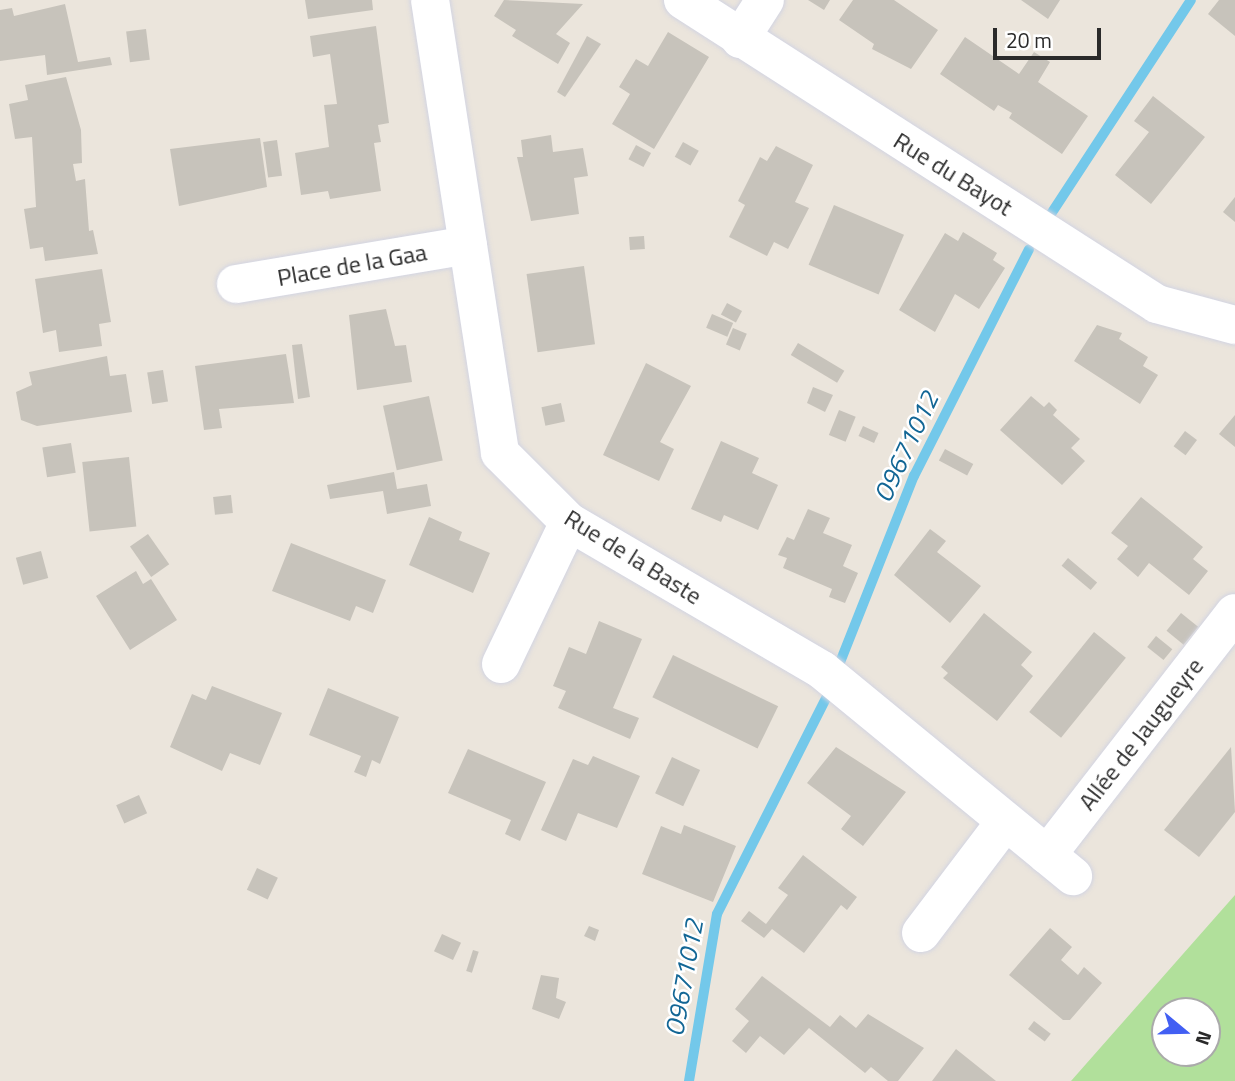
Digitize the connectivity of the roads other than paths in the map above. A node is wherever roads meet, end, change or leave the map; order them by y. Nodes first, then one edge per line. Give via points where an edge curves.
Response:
1 (430, 0) edge
2 (683, 0) edge
3 (765, 0) edge
4 (740, 39) junction
5 (468, 245) junction
6 (236, 284) dead end
7 (1235, 325) edge
8 (569, 522) junction
9 (1235, 613) edge
10 (501, 664) dead end
11 (1005, 822) junction
12 (1060, 866) joint
13 (921, 933) dead end

1 - 5 street, Rue de la Baste
2 - 4 street, Rue du Bayot
3 - 4 street
4 - 7 street, Rue du Bayot via 1157,304
5 - 6 street, Place de la Gaa
5 - 8 street, Rue de la Baste via 500,453
8 - 10 street
8 - 11 street, Rue de la Baste via 822,670
9 - 12 street, Allée de Jaugueyre
11 - 12 street, Rue de la Baste
11 - 13 street

